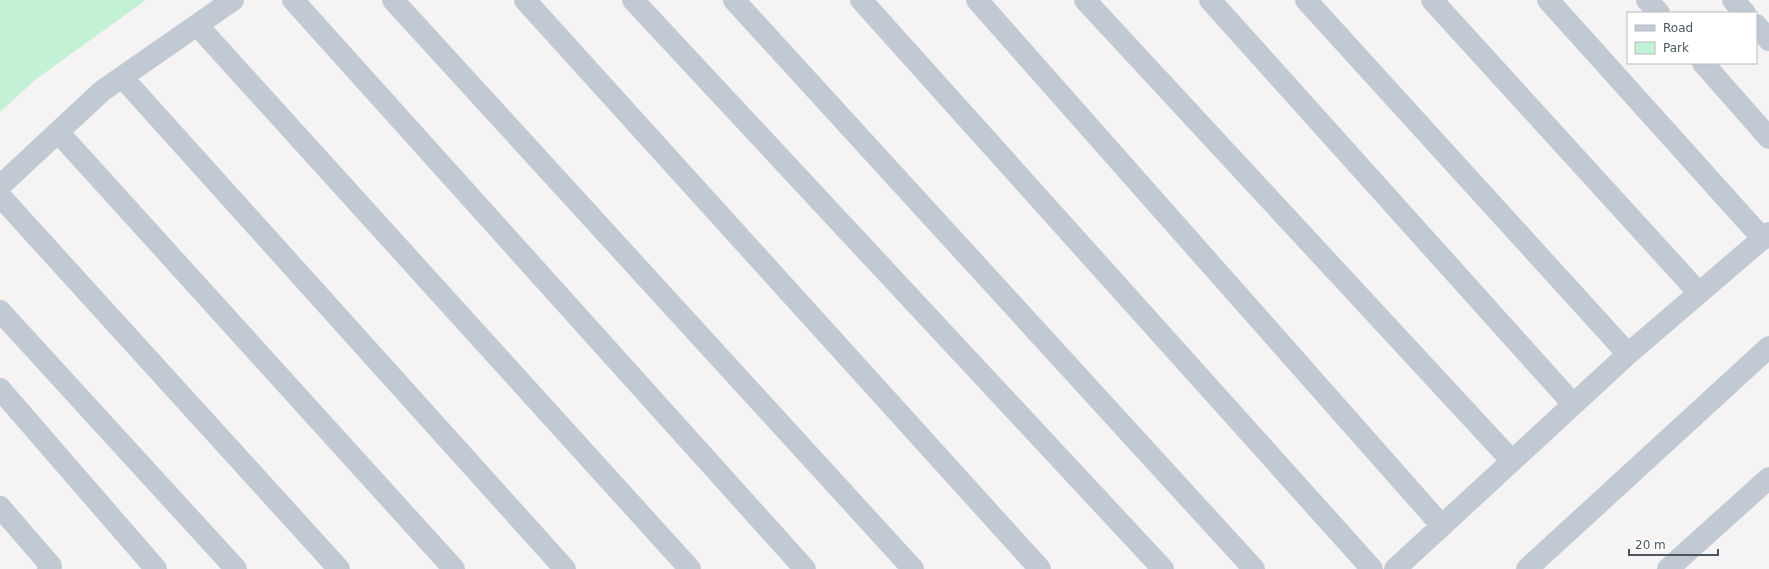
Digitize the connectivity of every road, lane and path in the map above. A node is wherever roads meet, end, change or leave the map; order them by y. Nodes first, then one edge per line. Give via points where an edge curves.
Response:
1 (233, 0) edge
2 (293, 0) edge
3 (393, 0) edge
4 (525, 0) edge
5 (633, 0) edge
6 (734, 0) edge
7 (861, 0) edge
8 (976, 0) edge
9 (1085, 0) edge
10 (1210, 0) edge
11 (1306, 0) edge
12 (1432, 0) edge
13 (1548, 0) edge
14 (1647, 0) edge
15 (1733, 0) edge
16 (1658, 12) edge
17 (1744, 12) edge
18 (197, 25) junction
19 (1757, 26) edge
20 (1769, 40) edge
21 (1704, 64) edge
22 (122, 77) junction
23 (58, 132) junction
24 (1769, 138) edge
25 (0, 186) edge
26 (0, 196) edge
27 (1766, 236) edge
28 (1698, 293) junction
29 (0, 311) edge
30 (1769, 347) edge
31 (1628, 354) junction
32 (0, 389) edge
33 (1573, 404) junction
34 (1512, 461) junction
35 (1769, 478) edge
36 (0, 507) edge
37 (1442, 526) junction
38 (48, 569) edge
39 (156, 569) edge
40 (236, 569) edge
41 (339, 569) edge
42 (454, 569) edge
43 (565, 569) edge
44 (690, 569) edge
45 (804, 569) edge
46 (913, 569) edge
47 (1040, 569) edge
48 (1162, 569) edge
49 (1254, 569) edge
50 (1372, 569) edge
51 (1395, 569) edge
52 (1527, 569) edge
53 (1668, 569) edge

1 - 18 lane
2 - 45 lane
3 - 46 lane
4 - 47 lane
5 - 48 lane
6 - 49 lane
7 - 50 lane
8 - 37 lane
9 - 34 lane
10 - 33 lane
11 - 31 lane
12 - 28 lane
13 - 27 lane
14 - 16 lane
15 - 17 lane
18 - 22 lane
18 - 44 lane
19 - 20 lane
21 - 24 lane
22 - 23 lane via 102,91
22 - 43 lane
23 - 25 lane
23 - 42 lane
26 - 41 lane
27 - 28 lane
28 - 31 lane
29 - 40 lane
30 - 52 lane
31 - 33 lane
32 - 39 lane
33 - 34 lane
34 - 37 lane
35 - 53 lane
36 - 38 lane via 51,566
37 - 51 lane

